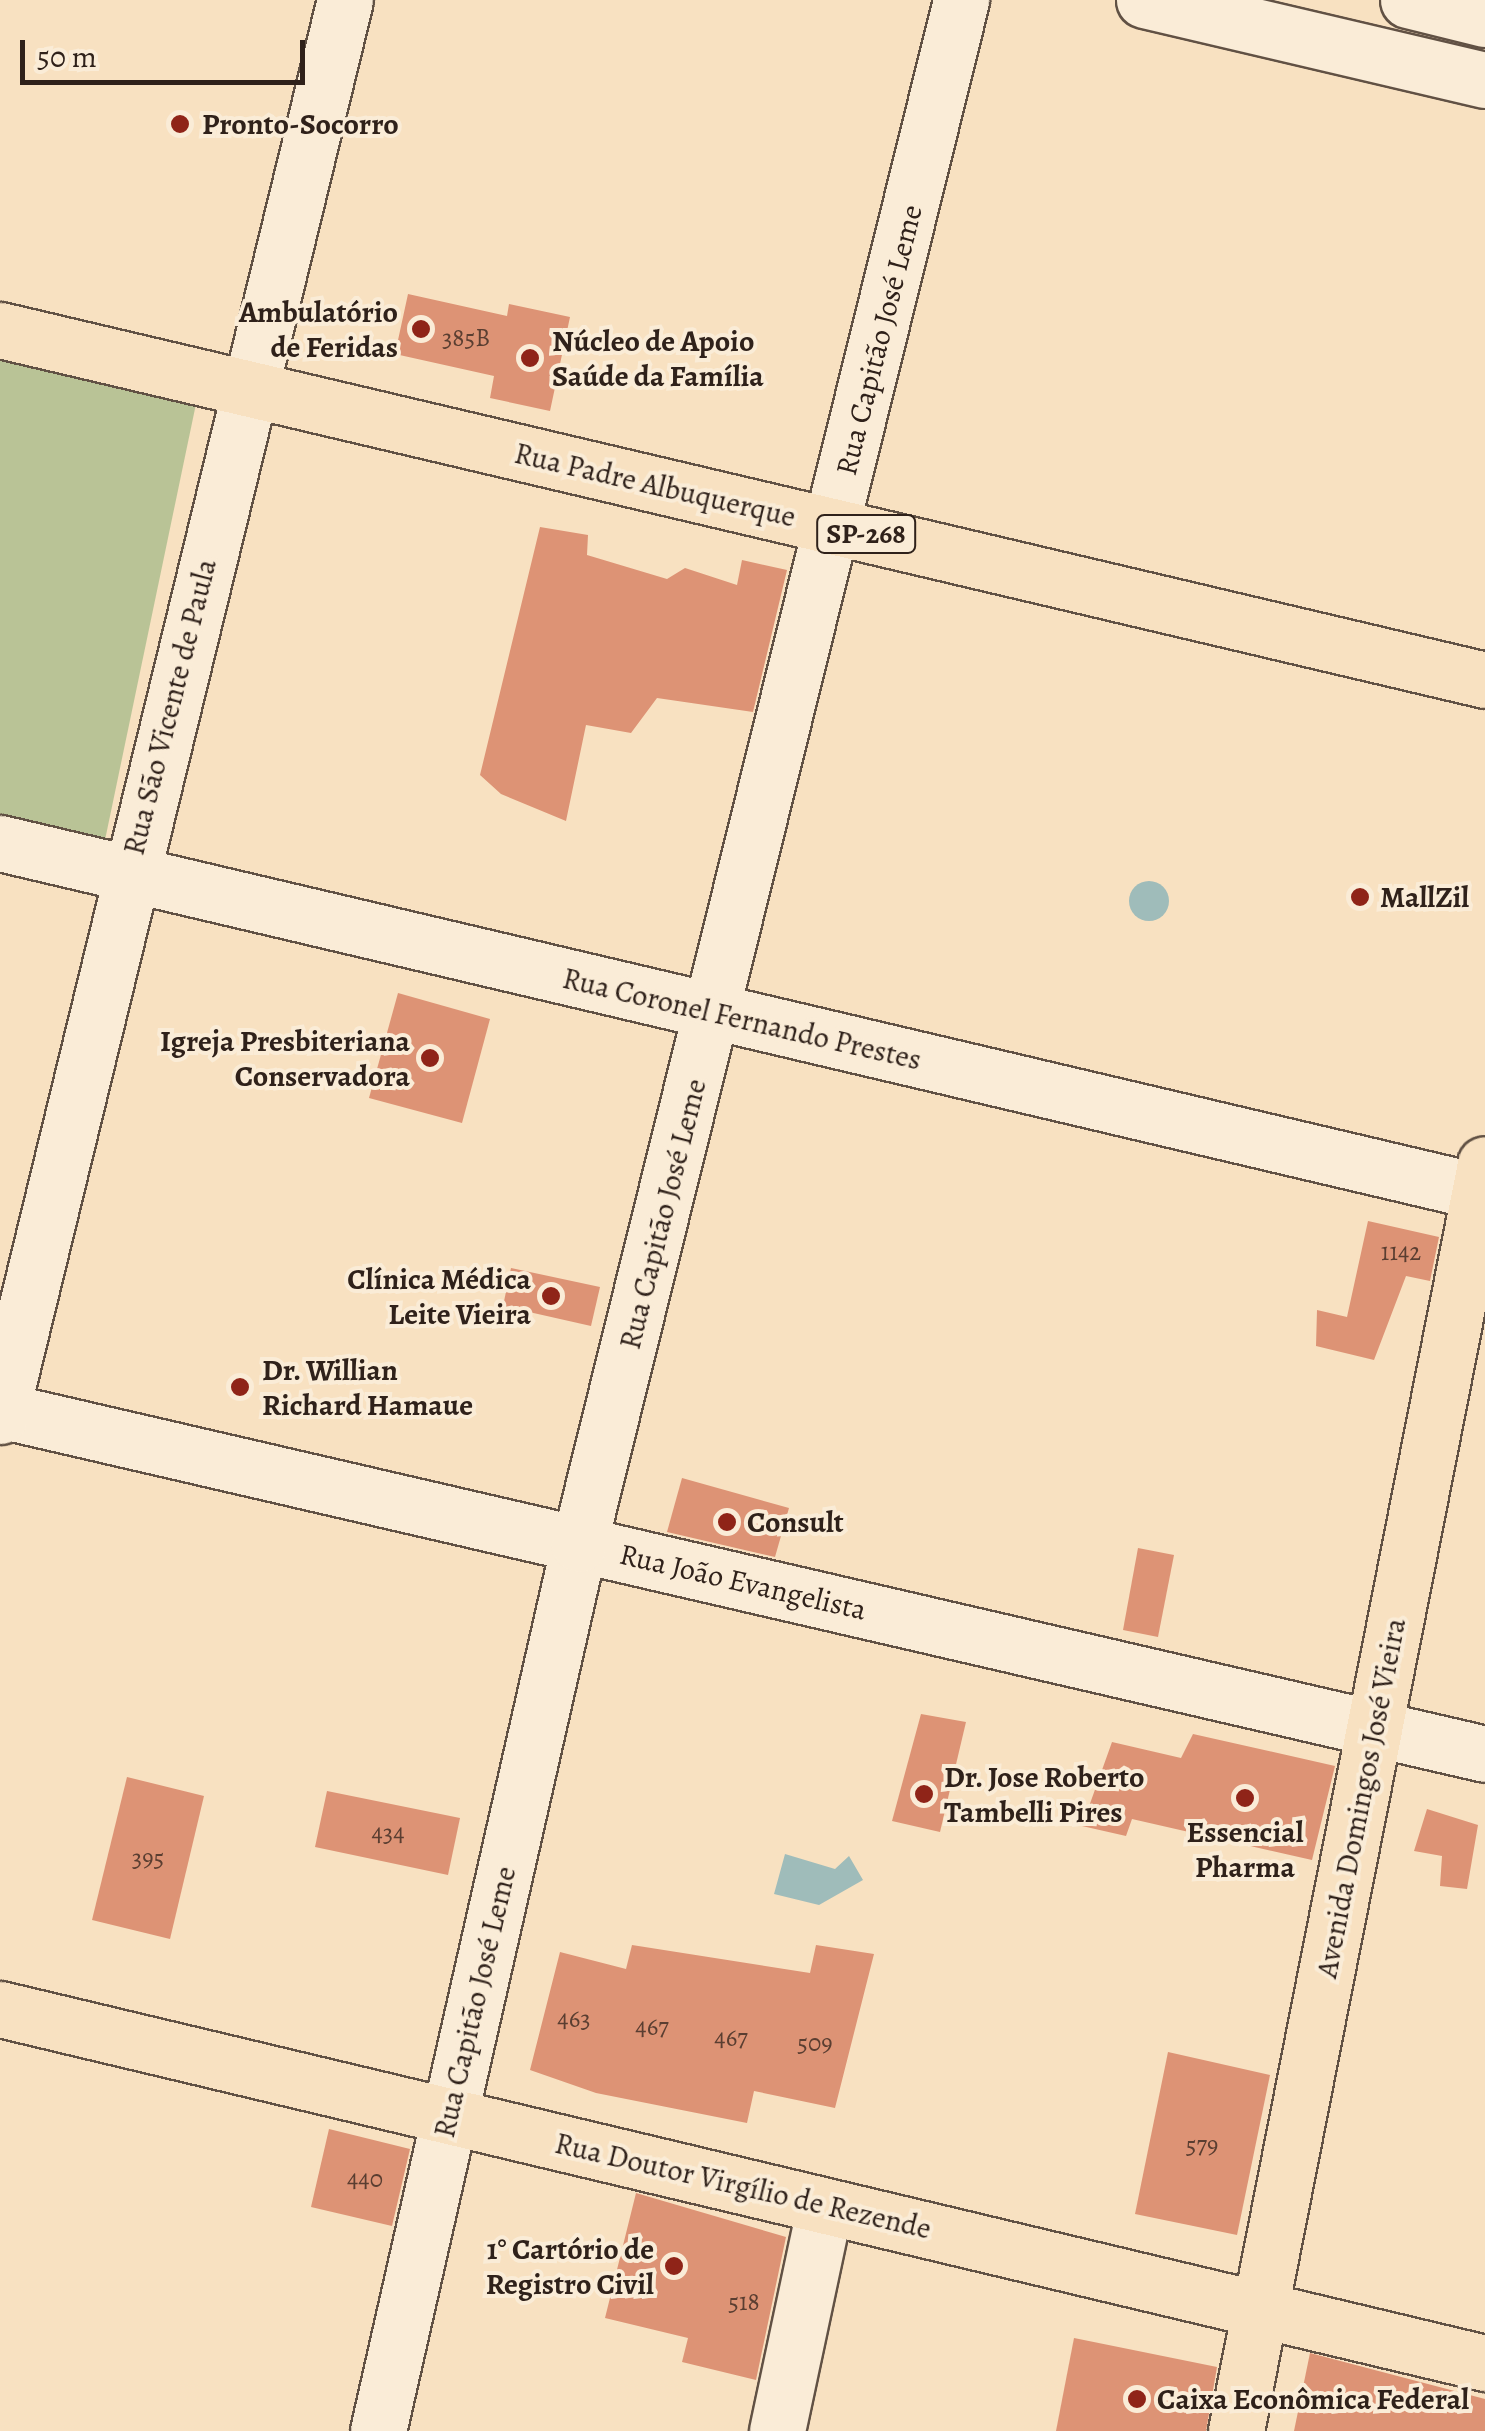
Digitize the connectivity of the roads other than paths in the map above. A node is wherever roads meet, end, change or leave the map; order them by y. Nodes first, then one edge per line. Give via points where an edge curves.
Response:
1 (345, 0) edge
2 (962, 0) edge
3 (1144, 0) edge
4 (1408, 0) edge
5 (1485, 19) edge
6 (1485, 80) edge
7 (292, 81) dead end
8 (0, 330) edge
9 (217, 383) junction
10 (834, 527) junction
11 (1485, 680) edge
12 (0, 843) edge
13 (130, 872) junction
14 (713, 1014) junction
15 (1483, 1183) edge
16 (0, 1412) edge
17 (579, 1544) junction
18 (1375, 1728) junction
19 (1485, 1754) edge
20 (0, 2010) edge
21 (449, 2116) junction
22 (825, 2206) junction
23 (1261, 2310) junction
24 (1485, 2363) edge
25 (378, 2431) edge
26 (777, 2431) edge
27 (1236, 2431) edge

1 - 9 street, Rua São Vicente de Paula
2 - 10 street, Rua Capitão José Leme
3 - 6 street
4 - 5 street
7 - 9 street
8 - 9 main road, Rua Padre Albuquerque / SP-268
9 - 10 main road, Rua Padre Albuquerque / SP-268
9 - 13 street, Rua São Vicente de Paula
10 - 11 main road, Rua Padre Albuquerque / SP-268
10 - 14 street, Rua Capitão José Leme
12 - 13 street, Rua Coronel Fernando Prestes
13 - 14 street, Rua Coronel Fernando Prestes
13 - 16 street, Rua São Vicente de Paula
14 - 15 street, Rua Coronel Fernando Prestes
14 - 17 street, Rua Capitão José Leme
15 - 18 main road, Avenida Domingos José Vieira
16 - 17 street, Rua João Evangelista
17 - 18 street, Rua João Evangelista
17 - 21 street, Rua Capitão José Leme
18 - 19 street, Rua João Evangelista
18 - 23 main road, Avenida Domingos José Vieira
20 - 21 main road, Rua Doutor Virgílio de Rezende
21 - 22 main road, Rua Doutor Virgílio de Rezende
21 - 25 street, Rua Capitão José Leme
22 - 23 main road, Rua Doutor Virgílio de Rezende
22 - 26 street
23 - 24 main road, Rua Doutor Virgílio de Rezende
23 - 27 main road, Avenida Domingos José Vieira

